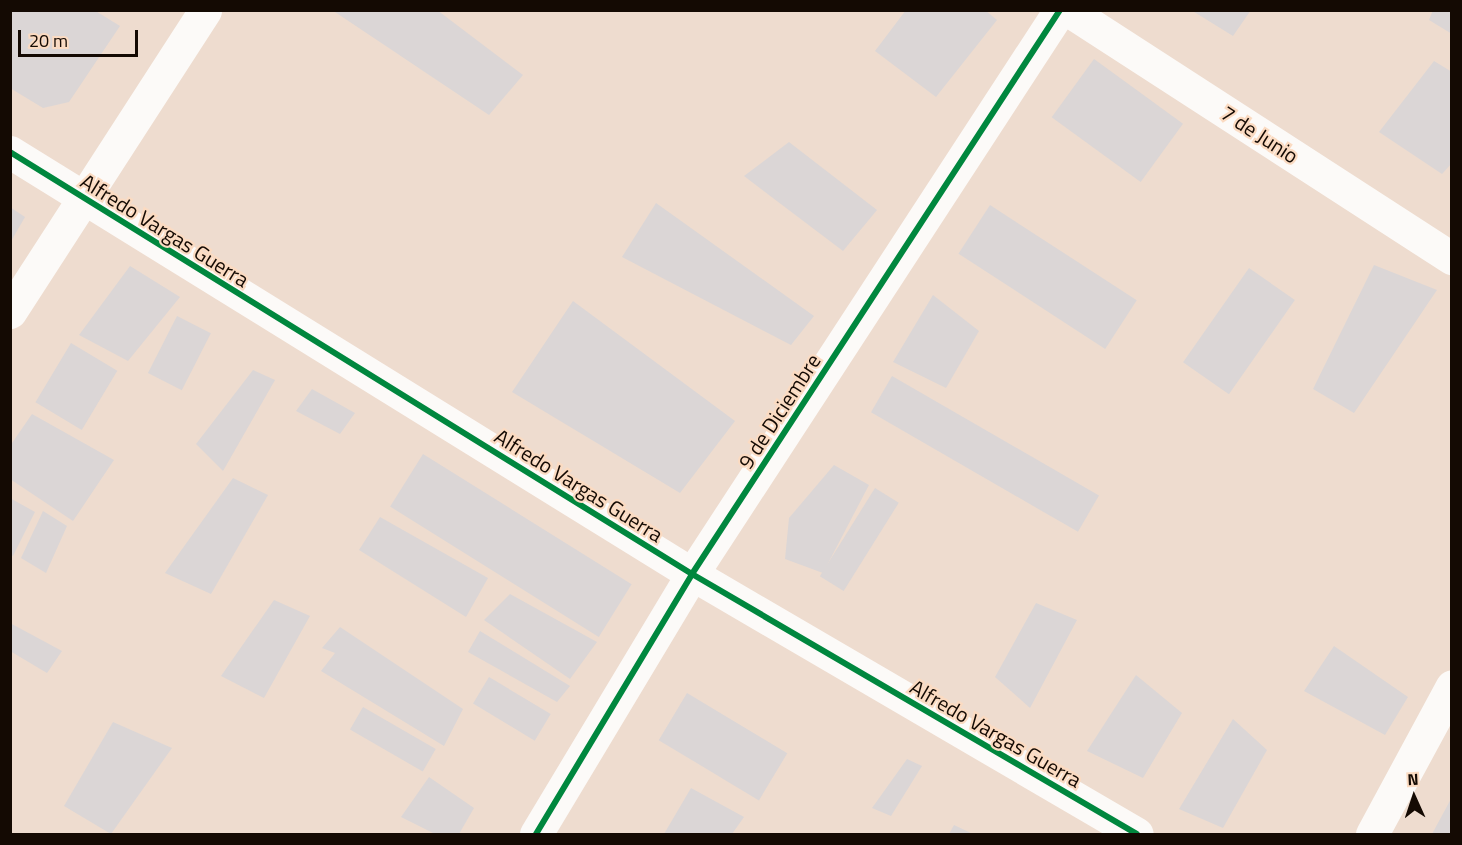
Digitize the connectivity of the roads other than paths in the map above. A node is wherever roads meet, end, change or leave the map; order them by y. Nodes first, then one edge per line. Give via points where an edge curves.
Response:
1 (205, 10) edge
2 (1060, 10) edge
3 (1068, 10) edge
4 (10, 152) edge
5 (83, 198) junction
6 (1452, 258) edge
7 (10, 312) edge
8 (692, 574) junction
9 (1452, 686) edge
10 (536, 834) edge
11 (1137, 834) edge
12 (1372, 834) edge

1 - 5 street
2 - 8 street, 9 de Diciembre
3 - 6 street, 7 de Junio
4 - 5 street, Alfredo Vargas Guerra
5 - 7 street
5 - 8 street, Alfredo Vargas Guerra
8 - 10 street, 9 de Diciembre
8 - 11 street, Alfredo Vargas Guerra
9 - 12 street

